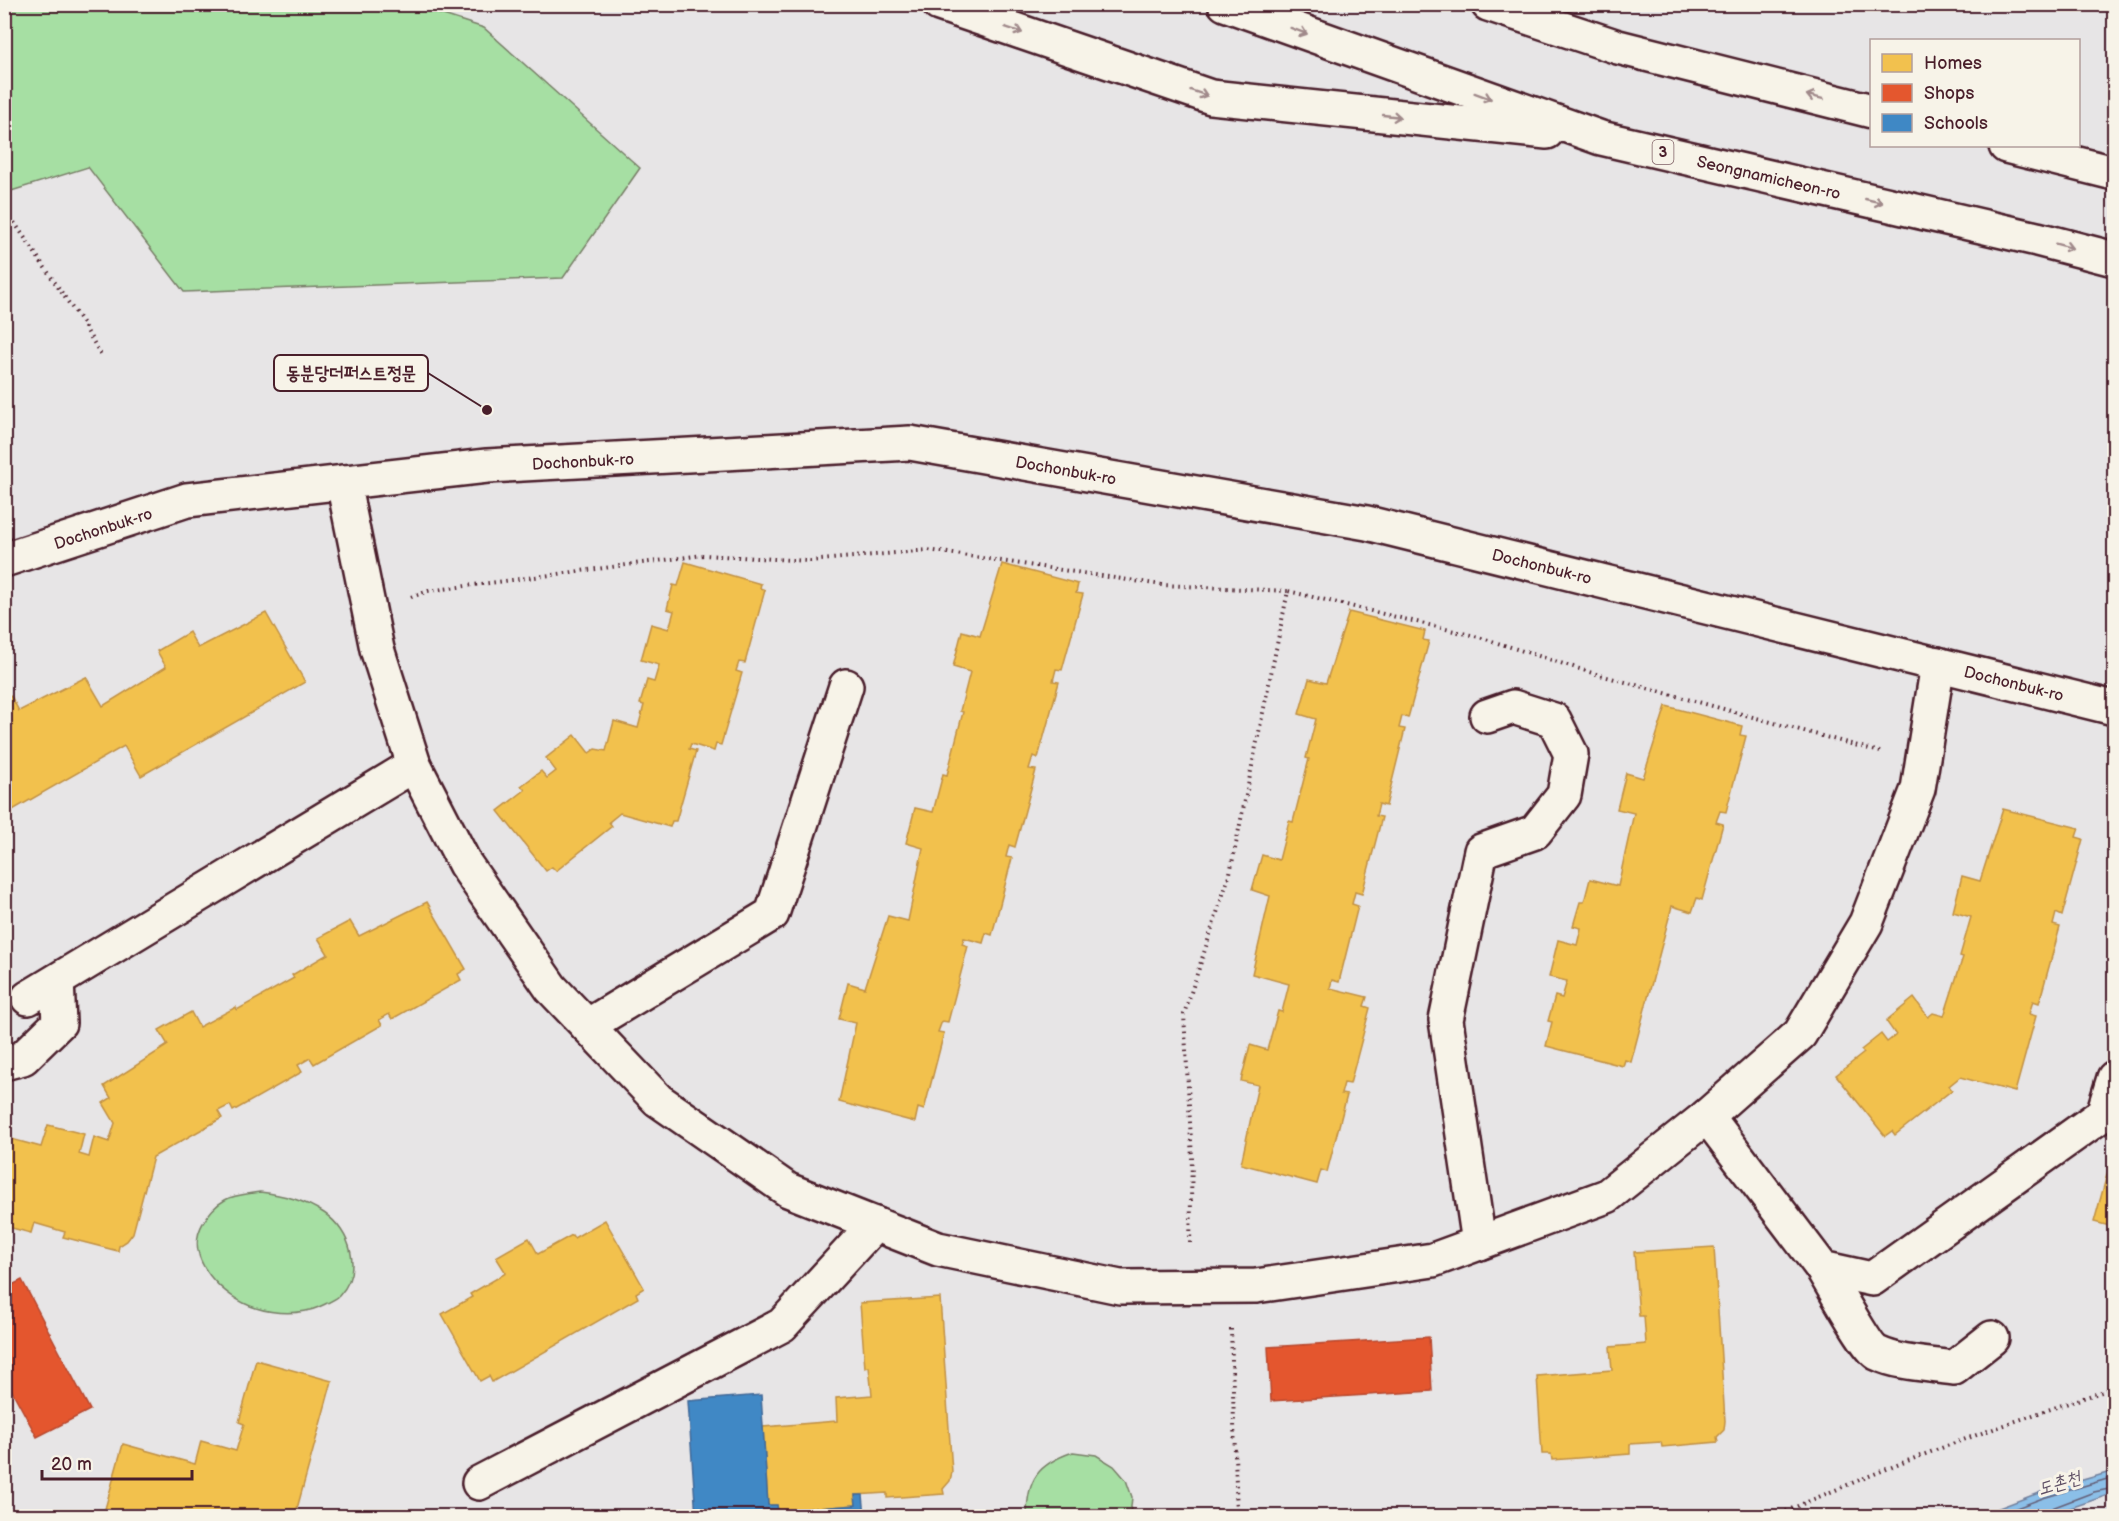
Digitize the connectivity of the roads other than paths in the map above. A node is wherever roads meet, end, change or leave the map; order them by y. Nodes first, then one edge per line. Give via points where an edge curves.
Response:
1 (939, 4) edge
2 (1225, 4) edge
3 (1488, 4) edge
4 (1530, 4) edge
5 (1618, 47) junction
6 (1870, 110) edge
7 (1601, 138) junction
8 (2010, 147) edge
9 (2115, 173) edge
10 (2115, 259) edge
11 (343, 482) junction
12 (4, 560) edge
13 (1938, 664) junction
14 (846, 686) dead end
15 (2115, 708) edge
16 (1487, 716) dead end
17 (414, 765) junction
18 (57, 981) junction
19 (28, 998) dead end
20 (587, 1026) junction
21 (4, 1064) edge
22 (2115, 1078) edge
23 (1707, 1116) junction
24 (875, 1224) junction
25 (1479, 1243) junction
26 (1822, 1268) junction
27 (1992, 1338) dead end
28 (479, 1483) dead end

1 -> 7 main road via 1211,97
2 -> 7 main road, Seongnamicheon-ro / 3
3 - 5 main road
4 - 5 main road
6 -> 5 main road
7 -> 10 main road, Seongnamicheon-ro / 3
8 - 9 main road
11 - 12 main road, Dochonbuk-ro via 187,500
11 - 13 main road, Dochonbuk-ro via 487,466 910,443 1367,523
11 - 17 main road via 377,649
13 - 15 main road, Dochonbuk-ro
13 - 23 main road via 1918,789 1866,923 1800,1034
14 - 20 main road via 772,914
16 - 25 main road via 1513,707 1554,720 1571,754 1564,795 1535,832 1481,851 1446,1020
17 - 18 main road
17 - 20 main road via 465,864 551,988
18 - 19 main road
18 - 21 main road via 59,1023 23,1058
20 - 24 main road via 658,1100 788,1190
22 - 26 main road via 2103,1114 1872,1278
23 - 25 main road via 1607,1196
23 - 26 main road
24 - 25 main road via 938,1249 1120,1287 1257,1286 1433,1260
24 - 28 main road via 782,1325
26 - 27 main road via 1874,1352 1899,1361 1954,1368

